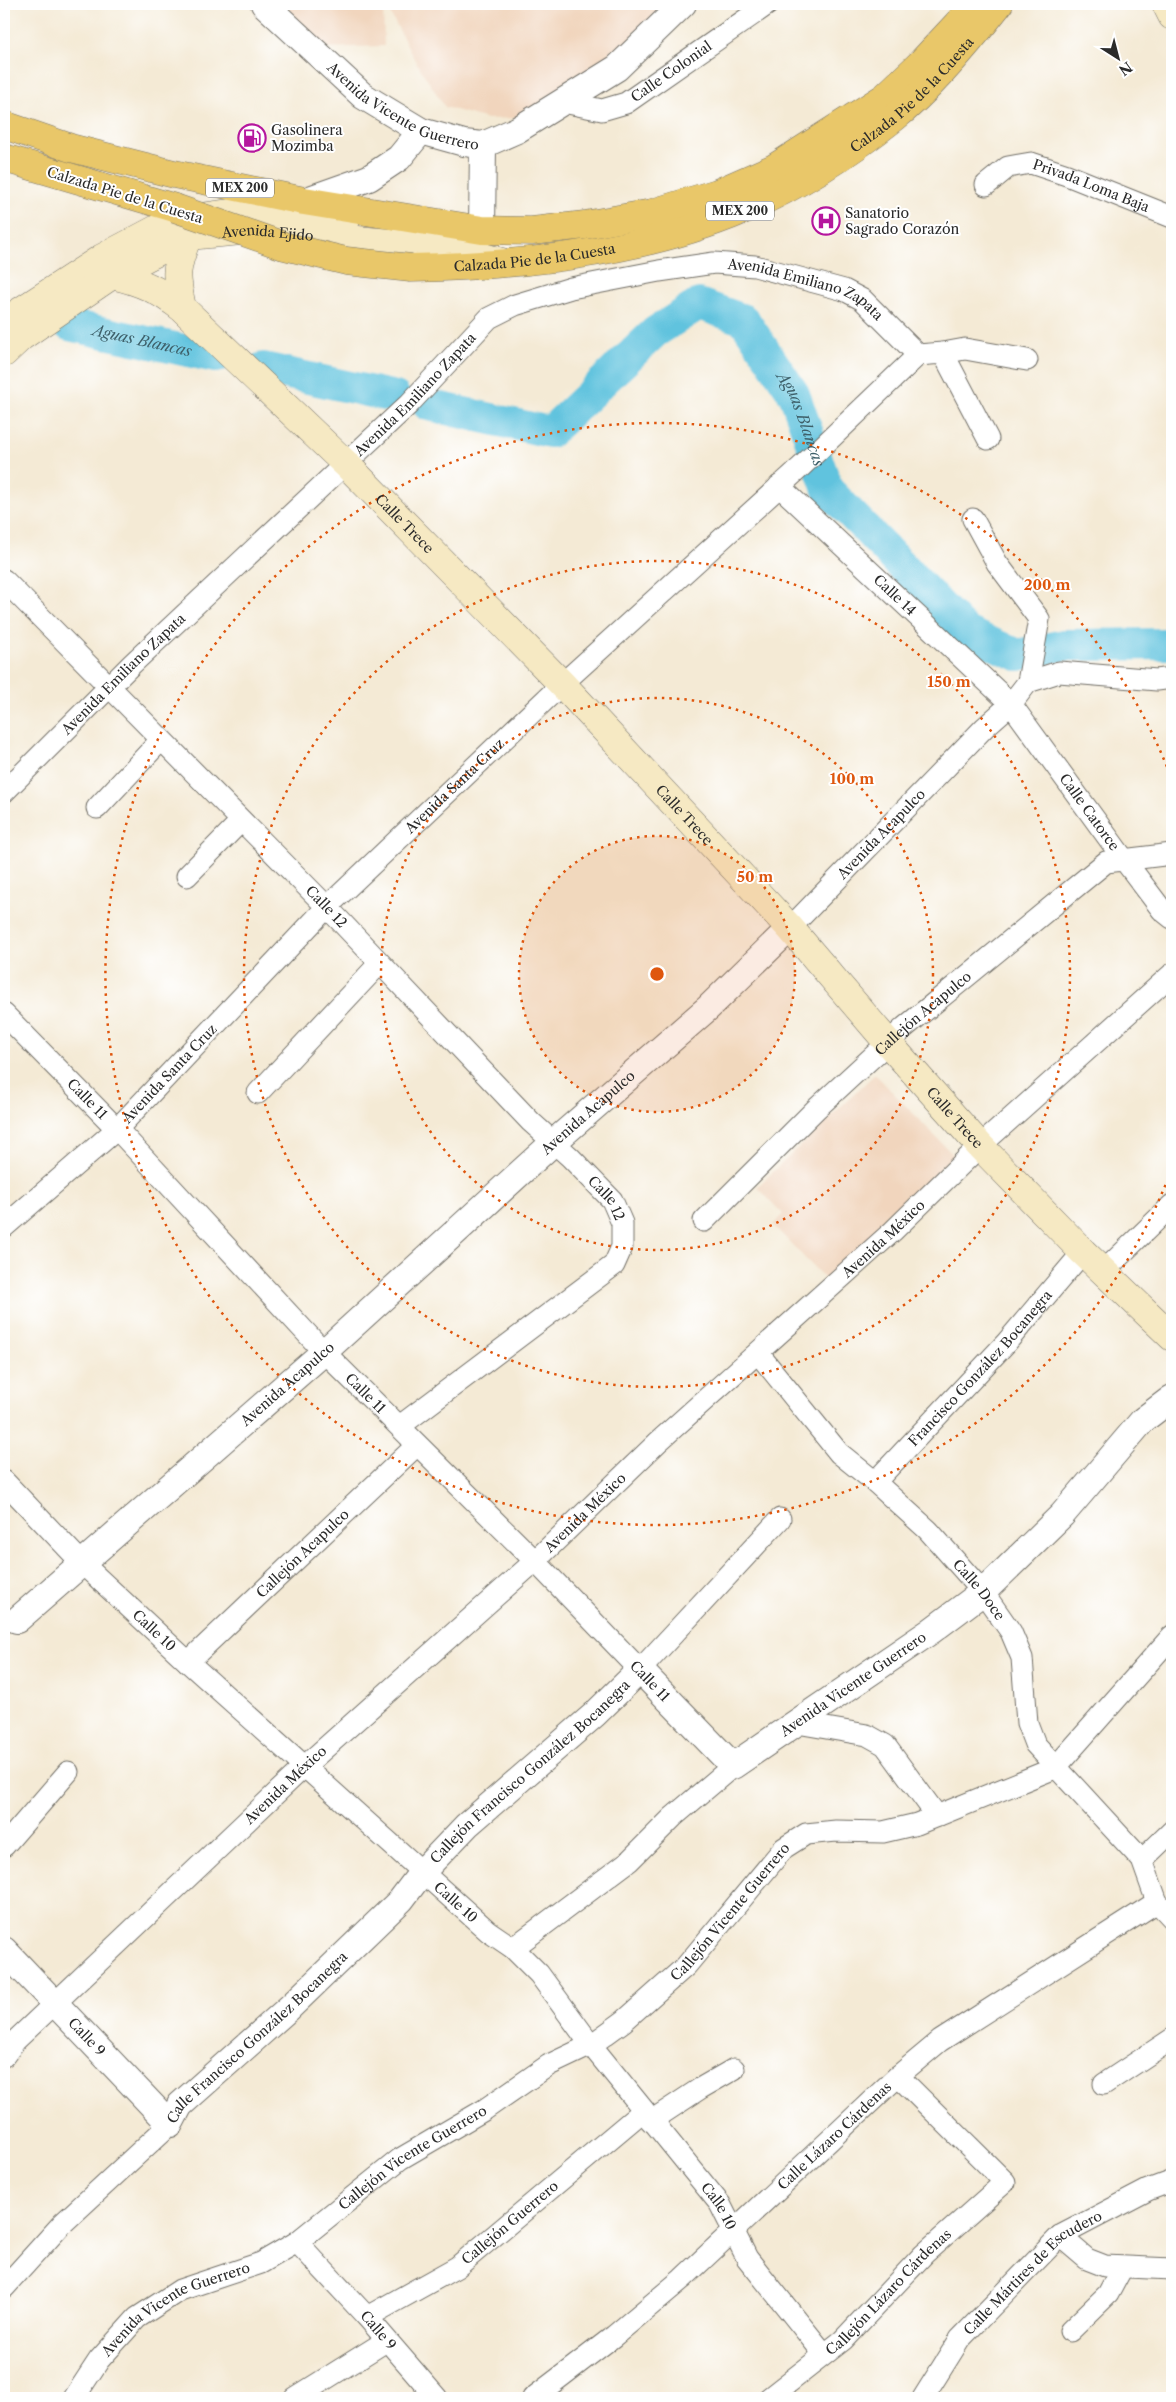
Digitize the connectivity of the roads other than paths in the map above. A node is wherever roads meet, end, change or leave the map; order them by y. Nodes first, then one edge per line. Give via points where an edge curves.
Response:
1 (264, 4) edge
2 (683, 4) edge
3 (768, 4) edge
4 (973, 4) edge
5 (999, 4) edge
6 (1166, 4) edge
7 (1172, 16) edge
8 (564, 102) junction
9 (4, 125) edge
10 (421, 131) junction
11 (483, 145) junction
12 (4, 158) edge
13 (174, 174) junction
14 (986, 185) dead end
15 (304, 201) junction
16 (170, 207) junction
17 (1172, 217) edge
18 (482, 230) junction
19 (188, 236) junction
20 (503, 262) junction
21 (112, 275) junction
22 (182, 308) junction
23 (8, 331) edge
24 (943, 353) junction
25 (918, 356) junction
26 (1027, 360) dead end
27 (988, 439) dead end
28 (346, 464) junction
29 (779, 486) junction
30 (973, 519) dead end
31 (4, 580) edge
32 (1172, 678) edge
33 (1028, 681) junction
34 (562, 684) junction
35 (109, 687) junction
36 (1011, 704) junction
37 (161, 740) junction
38 (4, 792) edge
39 (97, 808) dead end
40 (241, 821) junction
41 (1172, 854) edge
42 (1125, 861) junction
43 (187, 876) dead end
44 (327, 907) junction
45 (1172, 918) edge
46 (790, 928) junction
47 (379, 964) junction
48 (1172, 974) edge
49 (4, 1014) edge
50 (889, 1044) junction
51 (258, 1093) dead end
52 (117, 1130) junction
53 (554, 1142) junction
54 (980, 1146) junction
55 (1172, 1205) edge
56 (704, 1221) dead end
57 (4, 1227) edge
58 (1083, 1252) junction
59 (1104, 1271) junction
60 (1172, 1337) edge
61 (324, 1352) junction
62 (758, 1353) junction
63 (1172, 1398) edge
64 (400, 1426) junction
65 (417, 1445) junction
66 (4, 1481) edge
67 (875, 1482) junction
68 (780, 1520) dead end
69 (535, 1561) junction
70 (82, 1564) junction
71 (983, 1592) junction
72 (17, 1620) dead end
73 (1172, 1636) edge
74 (188, 1662) junction
75 (640, 1670) junction
76 (797, 1723) junction
77 (306, 1765) junction
78 (733, 1766) junction
79 (1055, 1768) junction
80 (68, 1772) dead end
81 (937, 1816) junction
82 (1172, 1831) edge
83 (4, 1846) edge
84 (1142, 1860) junction
85 (423, 1871) junction
86 (1157, 1902) junction
87 (1172, 1918) edge
88 (513, 1948) junction
89 (4, 1950) edge
90 (55, 2004) junction
91 (1172, 2039) edge
92 (592, 2045) junction
93 (4, 2056) edge
94 (734, 2069) dead end
95 (898, 2076) junction
96 (1104, 2084) dead end
97 (647, 2116) junction
98 (170, 2124) junction
99 (1172, 2181) edge
100 (733, 2230) junction
101 (1060, 2236) junction
102 (297, 2242) junction
103 (1122, 2268) junction
104 (1172, 2269) edge
105 (4, 2288) edge
106 (367, 2317) junction
107 (1070, 2331) dead end
108 (386, 2341) junction
109 (824, 2354) junction
110 (74, 2398) edge
111 (296, 2398) edge
112 (437, 2398) edge
113 (533, 2398) edge
114 (769, 2398) edge
115 (923, 2398) edge

1 - 10 street, Avenida Vicente Guerrero via 363,96
2 - 8 street via 617,68
3 - 8 street, Calle Colonial via 626,103 602,110
4 - 18 main road, Calzada Pie de la Cuesta / MEX 200 via 920,64 885,97 774,168 717,193 652,213 532,231
5 - 20 main road, Calzada Pie de la Cuesta / MEX 200 via 895,117 789,187 732,215 666,236 594,252
6 - 7 main road
8 - 11 street via 517,130
9 - 13 main road, Calzada Pie de la Cuesta / MEX 200 via 70,148
10 - 11 street, Avenida Vicente Guerrero
10 - 15 street via 399,158 369,178
11 - 18 street, Avenida Vicente Guerrero
12 - 16 main road, Calzada Pie de la Cuesta / MEX 200
13 - 15 main road, Calzada Pie de la Cuesta / MEX 200
13 - 16 main road
14 - 17 street, Privada Loma Baja via 1008,167 1031,163
15 - 18 main road, Calzada Pie de la Cuesta / MEX 200
16 - 20 main road, Calzada Pie de la Cuesta / MEX 200, bridge via 284,246 346,261 411,268
18 - 23 main road, Avenida Ejido via 452,234 251,210 172,221 102,258
19 - 20 main road, Avenida Ejido via 252,230 453,249
19 - 21 main road, Avenida Ejido
19 - 22 main road via 177,263
21 - 22 main road, Calle Trece via 137,280 157,289
21 - 23 main road, Avenida Ejido
22 - 28 main road, Calle Trece
24 - 25 street
24 - 26 street via 965,348
24 - 27 street
25 - 28 street, Avenida Emiliano Zapata via 863,300 844,290 755,266 714,263 571,288 515,305 489,318 409,404
25 - 29 street, Avenida Santa Cruz
28 - 34 main road, Calle Trece
28 - 35 street, Avenida Emiliano Zapata
29 - 34 street, Avenida Santa Cruz
29 - 36 street, Calle 14
30 - 33 street via 998,563 1039,619
31 - 35 street, Calle 12
32 - 33 street via 1157,680 1059,672
33 - 36 street, Avenida Acapulco
34 - 44 street, Avenida Santa Cruz
34 - 46 main road, Calle Trece
35 - 37 street, Calle 12
35 - 38 street, Avenida Emiliano Zapata
36 - 42 street, Calle Catorce
36 - 46 street, Avenida Acapulco
37 - 39 street
37 - 40 street, Calle 12
40 - 43 street
40 - 44 street, Calle 12
41 - 42 street, Callejón Acapulco
42 - 45 street, Calle Catorce via 1162,910
42 - 50 street, Callejón Acapulco via 1106,862 905,1027
44 - 47 street, Calle 12
44 - 52 street, Avenida Santa Cruz
46 - 50 main road, Calle Trece
46 - 53 street, Avenida Acapulco via 708,1008
47 - 51 street
47 - 53 street, Calle 12
48 - 54 street, Avenida México
49 - 52 street, Calle 11
50 - 54 main road, Calle Trece
50 - 56 street, Callejón Acapulco via 816,1109
52 - 57 street, Avenida Santa Cruz
52 - 61 street, Calle 11
53 - 61 street, Avenida Acapulco
53 - 64 street, Calle 12 via 612,1200 622,1223 622,1247 614,1265
54 - 58 main road, Calle Trece
54 - 62 street, Avenida México via 893,1231
55 - 59 street
58 - 59 main road, Calle Trece
58 - 67 street, Francisco González Bocanegra via 1006,1343
59 - 60 main road, Calle Trece
61 - 64 street, Calle 11
61 - 70 street, Avenida Acapulco
62 - 67 street, Calle Doce via 838,1453
62 - 69 street, Avenida México via 658,1442
63 - 71 street, Avenida Vicente Guerrero via 1143,1420 1062,1515
64 - 65 street, Calle 11
65 - 69 street, Calle 11
65 - 74 street, Callejón Acapulco
66 - 70 street, Calle 10
67 - 71 street, Calle Doce via 928,1530
68 - 75 street, Callejón Francisco González Bocanegra
69 - 75 street, Calle 11
69 - 77 street, Avenida México
70 - 72 street, Avenida Acapulco
70 - 74 street, Calle 10
71 - 76 street, Avenida Vicente Guerrero
71 - 79 street, Calle Doce via 1011,1632 1022,1658 1027,1722 1035,1744
73 - 79 street, Callejón Vicente Guerrero
74 - 77 street, Calle 10
75 - 78 street, Calle 11
75 - 85 street, Callejón Francisco González Bocanegra via 594,1715 467,1825
76 - 78 street, Avenida Vicente Guerrero
76 - 81 street via 867,1735 885,1746
77 - 85 street, Calle 10
77 - 90 street, Avenida México
78 - 88 street, Avenida Vicente Guerrero via 673,1817 629,1861
79 - 81 street, Callejón Vicente Guerrero
79 - 84 street, Calle Doce
80 - 83 street
81 - 92 street, Callejón Vicente Guerrero via 884,1832 806,1834 784,1848 686,1966
82 - 84 street
84 - 86 street
85 - 88 street, Calle 10 via 488,1931
85 - 98 street, Calle Francisco González Bocanegra via 401,1900 289,2008 180,2106
86 - 87 street
86 - 95 street, Calle Lázaro Cárdenas via 940,2041
88 - 92 street, Calle 10 via 539,1974
89 - 90 street, Calle 9
90 - 93 street, Avenida México
90 - 98 street, Calle 9
91 - 96 street
92 - 97 street, Calle 10
92 - 102 street, Callejón Vicente Guerrero via 549,2065 484,2110 400,2159
94 - 97 street, Callejón Guerrero
95 - 100 street, Calle Lázaro Cárdenas
95 - 109 street, Callejón Lázaro Cárdenas via 1005,2182 924,2254 843,2340
97 - 100 street, Calle 10 via 720,2204
97 - 106 street, Callejón Guerrero via 457,2267
98 - 105 street, Calle Francisco González Bocanegra via 62,2224
99 - 101 street, Calle Mártires de Escudero via 1148,2190
100 - 109 street, Calle 10 via 747,2258
100 - 113 street, Calle Lázaro Cárdenas via 682,2280
101 - 103 street via 1087,2259
101 - 115 street, Calle Mártires de Escudero via 960,2339
102 - 106 street, Calle 9
102 - 110 street, Avenida Vicente Guerrero via 261,2263 180,2290 137,2318 99,2360
103 - 104 street
103 - 107 street via 1108,2294
106 - 108 street, Calle 9
108 - 111 street
108 - 112 street, Calle 9
109 - 114 street, Callejón Lázaro Cárdenas

